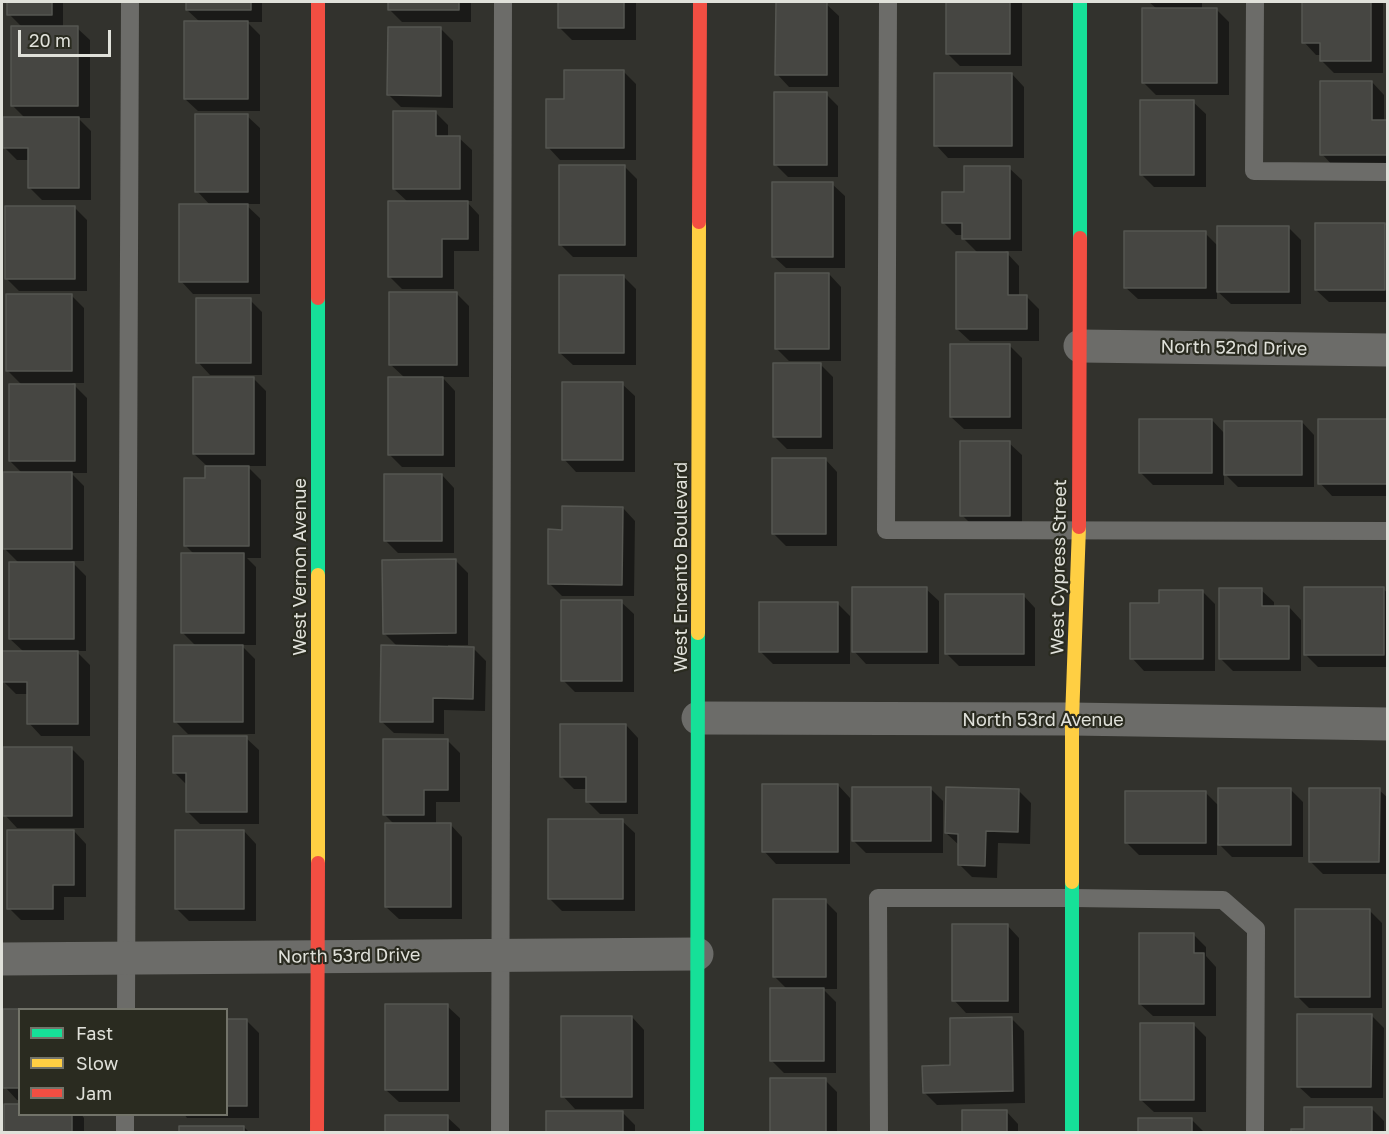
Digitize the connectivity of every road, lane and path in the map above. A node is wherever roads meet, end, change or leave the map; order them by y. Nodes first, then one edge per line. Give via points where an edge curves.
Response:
1 (129, 2) edge
2 (318, 2) edge
3 (503, 2) edge
4 (700, 2) edge
5 (888, 2) edge
6 (1080, 2) edge
7 (1255, 2) edge
8 (1388, 172) edge
9 (1080, 346) junction
10 (1388, 350) edge
11 (1078, 530) junction
12 (1388, 531) edge
13 (699, 718) junction
14 (1072, 719) junction
15 (1388, 724) edge
16 (1073, 898) junction
17 (698, 954) junction
18 (500, 955) junction
19 (318, 956) junction
20 (2, 959) edge
21 (126, 959) junction
22 (126, 1008) edge
23 (125, 1116) edge
24 (125, 1132) edge
25 (316, 1132) edge
26 (500, 1132) edge
27 (697, 1132) edge
28 (879, 1132) edge
29 (1072, 1132) edge
30 (1255, 1132) edge

1 - 21 lane
2 - 19 street, West Vernon Avenue
3 - 18 lane
4 - 13 street, West Encanto Boulevard
5 - 11 lane via 886,530
6 - 9 street, West Cypress Street
7 - 8 lane via 1254,171
9 - 10 street, North 52nd Drive
9 - 11 street, West Cypress Street
11 - 12 lane
11 - 14 street, West Cypress Street
13 - 14 street, North 53rd Avenue
13 - 17 street, West Encanto Boulevard
14 - 15 street, North 53rd Avenue
14 - 16 street, West Cypress Street
16 - 28 lane via 879,898
16 - 29 street, West Cypress Street
16 - 30 lane via 1223,900 1256,929
17 - 18 street, North 53rd Drive
17 - 27 street, West Encanto Boulevard
18 - 19 street, North 53rd Drive
18 - 26 lane
19 - 21 street, North 53rd Drive
19 - 25 street, West Vernon Avenue
20 - 21 street, North 53rd Drive
21 - 22 lane
23 - 24 lane

